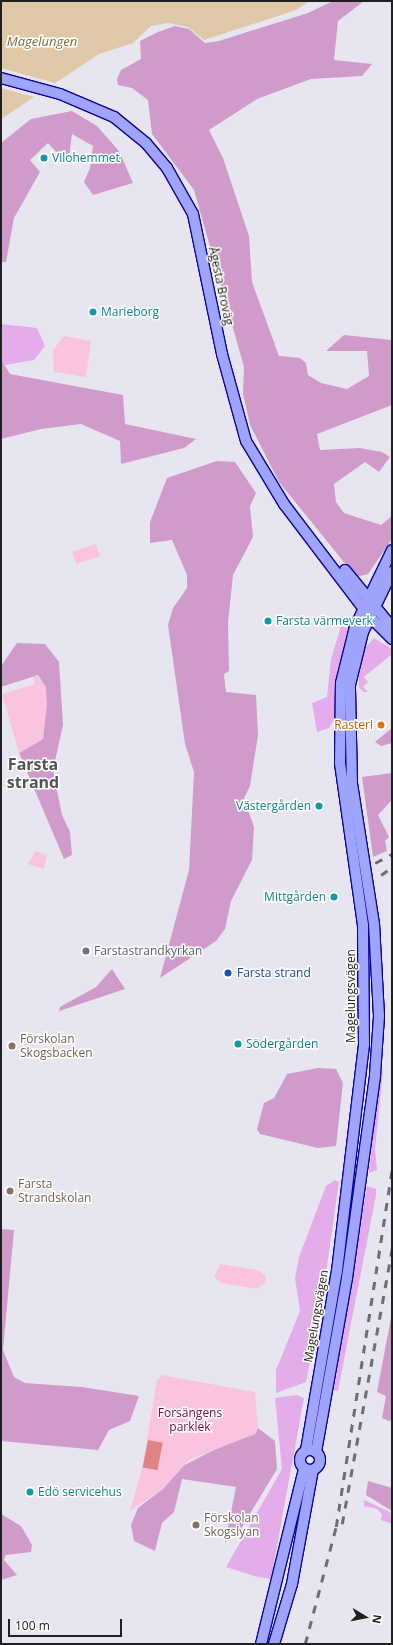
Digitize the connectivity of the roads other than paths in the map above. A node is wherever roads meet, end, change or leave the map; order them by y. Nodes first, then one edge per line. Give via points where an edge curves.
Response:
1 (1, 78) edge
2 (304, 528) junction
3 (392, 550) edge
4 (392, 572) edge
5 (367, 595) junction
6 (363, 605) junction
7 (375, 606) junction
8 (369, 616) junction
9 (392, 627) edge
10 (392, 639) edge
11 (362, 1063) junction
12 (376, 1063) junction
13 (311, 1451) junction
14 (309, 1470) junction
15 (261, 1644) edge
16 (274, 1644) edge

1 - 2 main road, Ågesta Broväg via 60,94 114,117 146,143 184,196 193,214 222,354 246,441 272,488
2 - 5 main road, Ågesta Broväg
2 - 6 main road, Ågesta Broväg
3 - 5 main road, Magelungsvägen
4 - 7 main road, Magelungsvägen
5 - 6 main road, Magelungsvägen
5 - 7 main road, Ågesta Broväg
6 - 8 main road, Ågesta Broväg
6 - 11 main road, Magelungsvägen via 343,670 338,735 342,785 363,925
7 - 8 main road, Magelungsvägen
7 - 9 main road, Ågesta Broväg
8 - 10 main road, Ågesta Broväg
8 - 12 main road, Magelungsvägen via 354,659 349,743 374,924 378,975
11 - 12 main road
11 - 13 main road, Magelungsvägen via 336,1278
12 - 13 main road, Magelungsvägen via 341,1320
13 - 14 main road, Magelungsvägen via 320,1461
13 - 14 main road, Magelungsvägen via 299,1459
14 - 15 main road, Magelungsvägen
14 - 16 main road, Magelungsvägen via 292,1584

